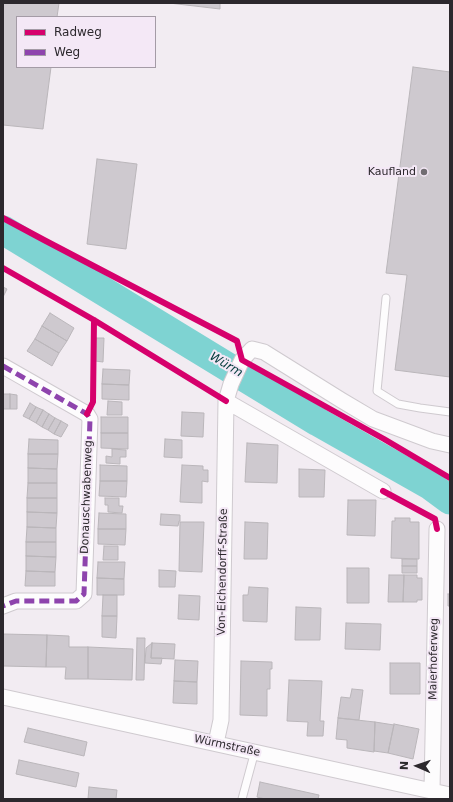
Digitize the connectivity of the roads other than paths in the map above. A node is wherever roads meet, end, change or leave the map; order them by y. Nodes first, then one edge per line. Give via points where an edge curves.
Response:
1 (386, 298) dead end
2 (3, 366) edge
3 (226, 401) junction
4 (450, 412) edge
5 (450, 445) edge
6 (384, 491) dead end
7 (437, 529) dead end
8 (3, 606) edge
9 (3, 697) edge
10 (216, 743) junction
11 (255, 751) junction
12 (432, 790) junction
13 (450, 795) edge
14 (242, 799) edge

1 - 4 lane via 377,391 398,404
2 - 8 street, Donauschwabenweg via 87,414 90,419 84,594 76,601 16,601
3 - 5 street, Von-Eichendorff-Straße via 242,360 252,349 264,352 373,419
3 - 6 street
3 - 10 street, Von-Eichendorff-Straße via 221,720
7 - 12 street, Maierhoferweg
9 - 10 street, Würmstraße
10 - 11 street, Würmstraße
11 - 12 street, Würmstraße
11 - 14 lane
12 - 13 street, Würmstraße

